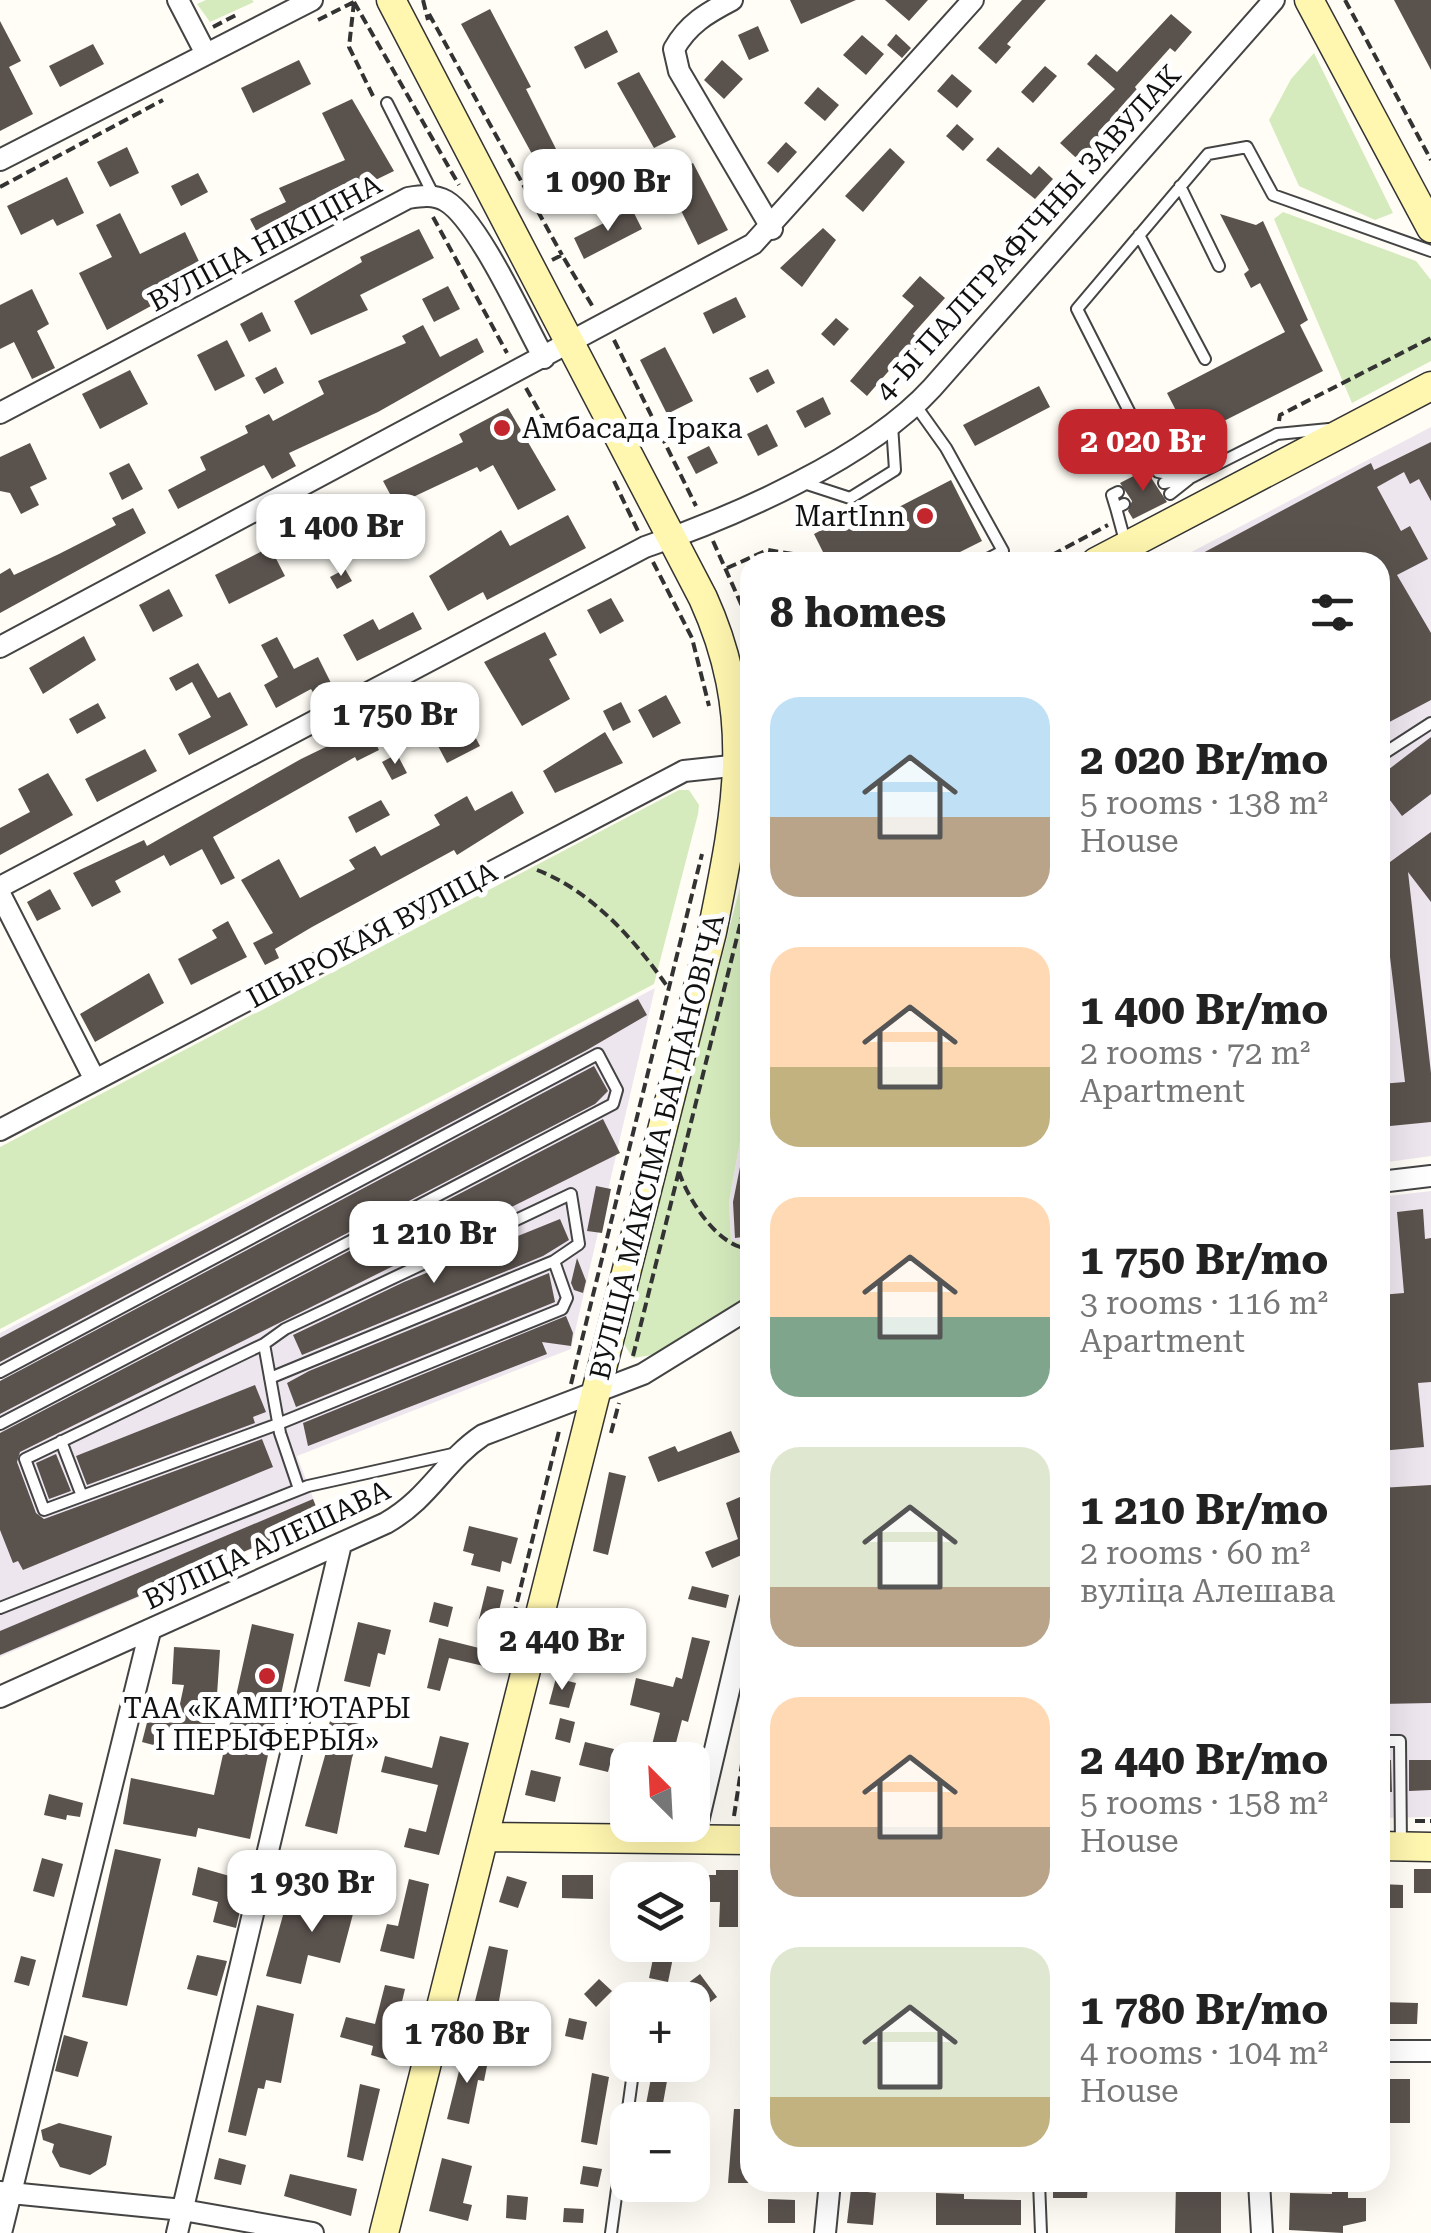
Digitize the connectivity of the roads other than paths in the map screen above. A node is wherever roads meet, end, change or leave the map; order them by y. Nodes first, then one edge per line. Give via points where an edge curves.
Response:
1 (391, 0) edge
2 (732, 0) edge
3 (973, 0) edge
4 (1274, 0) edge
5 (1308, 0) edge
6 (183, 2) edge
7 (315, 10) edge
8 (201, 44) junction
9 (382, 105) road end
10 (0, 160) edge
11 (1180, 186) junction
12 (428, 196) junction
13 (1431, 228) edge
14 (772, 229) junction
15 (1140, 235) junction
16 (1431, 251) edge
17 (1219, 266) dead end
18 (569, 343) junction
19 (544, 358) junction
20 (1205, 359) dead end
21 (1431, 386) edge
22 (916, 406) junction
23 (0, 413) edge
24 (892, 425) junction
25 (1355, 426) junction
26 (1158, 472) dead end
27 (1190, 478) junction
28 (798, 481) junction
29 (1167, 489) dead end
30 (1118, 492) dead end
31 (1123, 518) junction
32 (672, 538) junction
33 (1003, 552) edge
34 (1102, 552) edge
35 (0, 647) edge
36 (732, 680) junction
37 (740, 691) edge
38 (1431, 723) edge
39 (740, 732) edge
40 (1390, 750) edge
41 (740, 765) edge
42 (740, 789) edge
43 (0, 890) edge
44 (95, 1080) junction
45 (0, 1130) edge
46 (1431, 1176) edge
47 (1390, 1181) edge
48 (554, 1261) junction
49 (740, 1315) edge
50 (264, 1344) junction
51 (0, 1372) edge
52 (270, 1378) junction
53 (595, 1394) junction
54 (0, 1424) edge
55 (278, 1424) junction
56 (61, 1442) junction
57 (461, 1452) junction
58 (299, 1490) junction
59 (82, 1496) junction
60 (341, 1544) junction
61 (0, 1608) edge
62 (150, 1631) junction
63 (740, 1644) edge
64 (0, 1696) edge
65 (1390, 1740) edge
66 (710, 1771) edge
67 (484, 1836) junction
68 (610, 1838) edge
69 (710, 1839) edge
70 (740, 1840) edge
71 (1391, 1846) edge
72 (1431, 1847) edge
73 (1390, 2050) edge
74 (1431, 2052) edge
75 (632, 2082) edge
76 (5, 2192) edge
77 (829, 2192) edge
78 (1039, 2192) edge
79 (1260, 2192) edge
80 (183, 2210) junction
81 (0, 2233) edge
82 (177, 2233) edge
83 (313, 2233) edge
84 (384, 2233) edge
85 (610, 2233) edge
86 (825, 2233) edge
87 (1040, 2233) edge
88 (1262, 2233) edge

1 - 18 main road, ВУЛІЦА МАКСІМА БАГДАНОВІЧА
2 - 14 street via 702,16 674,50 678,71
3 - 14 street
4 - 22 street, 4-Ы ПАЛІГРАФІЧНЫ ЗАВУЛАК
5 - 13 main road
6 - 8 street
7 - 8 street
8 - 10 street
9 - 12 lane
11 - 15 lane
11 - 16 lane via 1208,154 1247,147 1273,195
11 - 17 lane
12 - 19 street via 467,221
12 - 23 street, ВУЛІЦА НІКІЦІНА via 408,198
14 - 18 street
15 - 20 lane
15 - 27 lane via 1077,309 1135,422
18 - 19 street
18 - 32 main road, ВУЛІЦА МАКСІМА БАГДАНОВІЧА
19 - 35 street
21 - 25 main road
22 - 24 street, 4-Ы ПАЛІГРАФІЧНЫ ЗАВУЛАК
22 - 33 lane
24 - 28 street, 4-Ы ПАЛІГРАФІЧНЫ ЗАВУЛАК
24 - 28 lane via 895,470 850,498
25 - 27 lane via 1277,434
25 - 31 main road
26 - 27 lane
27 - 29 lane
28 - 32 street, 4-Ы ПАЛІГРАФІЧНЫ ЗАВУЛАК
30 - 31 lane via 1112,495
31 - 34 main road
32 - 36 main road, ВУЛІЦА МАКСІМА БАГДАНОВІЧА via 717,629
32 - 43 street, 4-Ы ПАЛІГРАФІЧНЫ ЗАВУЛАК via 645,546
36 - 37 main road
36 - 39 main road, ВУЛІЦА МАКСІМА БАГДАНОВІЧА
38 - 40 lane
41 - 44 street, ШЫРОКАЯ ВУЛІЦА via 684,771
42 - 53 main road, ВУЛІЦА МАКСІМА БАГДАНОВІЧА via 712,932
43 - 44 street
44 - 45 street, ШЫРОКАЯ ВУЛІЦА
46 - 47 street
48 - 50 lane via 579,1244 572,1194 285,1328
48 - 52 lane
48 - 55 lane via 567,1298 562,1309
49 - 53 street, ВУЛІЦА АЛЕШАВА via 667,1362
50 - 52 lane
50 - 56 lane
51 - 54 lane via 598,1054 617,1090 613,1104
52 - 55 lane
53 - 57 street, ВУЛІЦА АЛЕШАВА via 493,1430
53 - 67 main road, ВУЛІЦА МАКСІМА БАГДАНОВІЧА
55 - 58 lane
55 - 59 lane
56 - 59 lane
56 - 59 lane via 25,1459 44,1510
57 - 58 lane
57 - 60 street, ВУЛІЦА АЛЕШАВА via 413,1507
58 - 61 lane
60 - 62 street, ВУЛІЦА АЛЕШАВА
60 - 80 street
62 - 64 street, ВУЛІЦА АЛЕШАВА
62 - 76 street
63 - 66 street
65 - 71 lane via 1400,1741
67 - 68 main road
67 - 84 main road, ВУЛІЦА МАКСІМА БАГДАНОВІЧА
69 - 70 main road
71 - 72 main road
73 - 74 street
75 - 85 lane
76 - 80 street
76 - 81 street
77 - 86 street
78 - 87 lane
79 - 88 street
80 - 82 street
80 - 83 street

